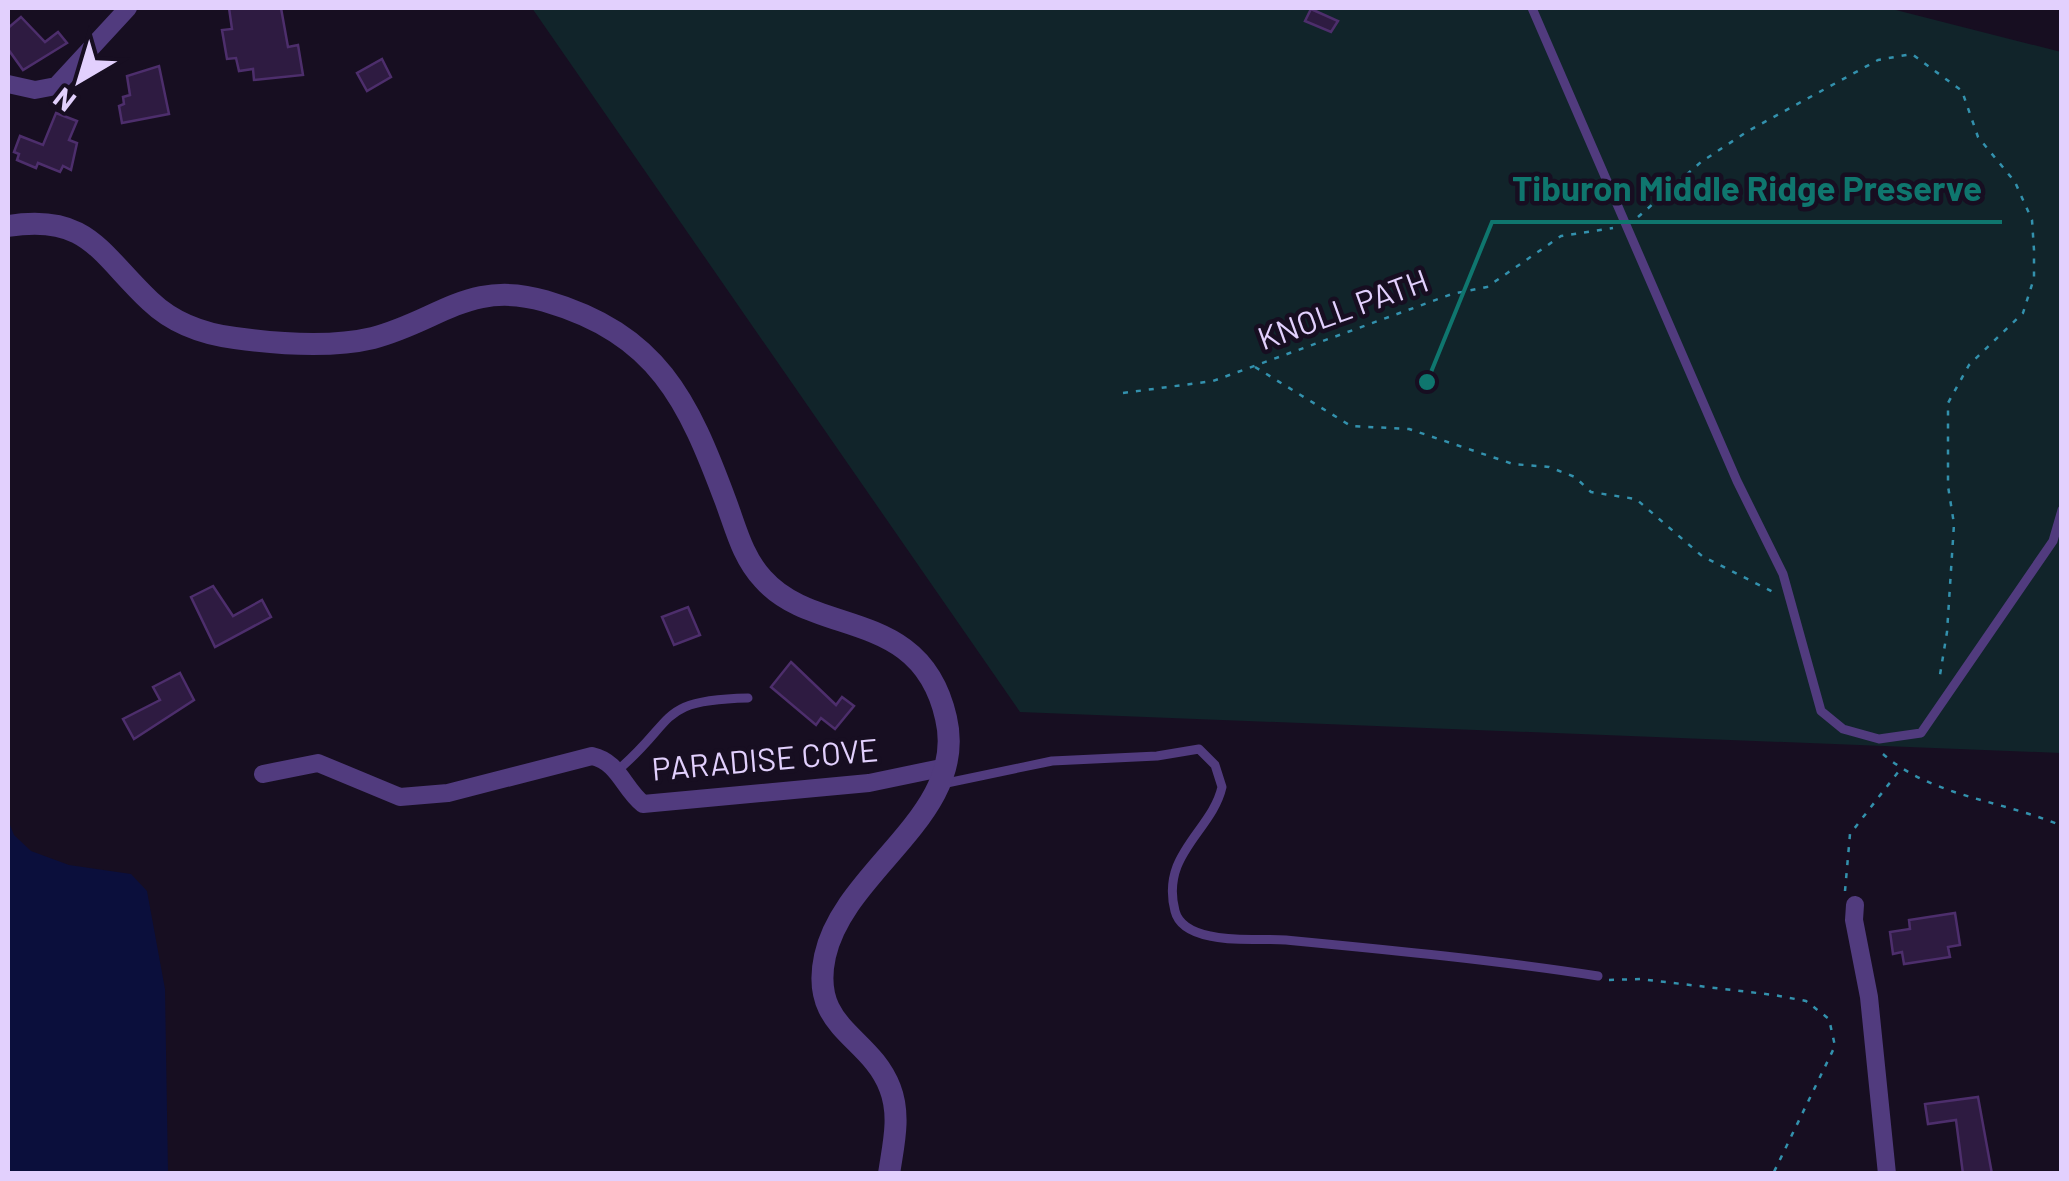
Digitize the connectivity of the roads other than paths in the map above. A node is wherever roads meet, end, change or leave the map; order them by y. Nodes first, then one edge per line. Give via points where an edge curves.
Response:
1 (128, 8) edge
2 (1532, 8) edge
3 (8, 84) edge
4 (8, 226) edge
5 (2062, 510) edge
6 (748, 698) dead end
7 (618, 770) junction
8 (263, 774) dead end
9 (943, 776) junction
10 (1850, 901) road end
11 (1598, 976) road end
12 (888, 1174) edge
13 (1887, 1174) edge

1 - 3 street via 56,86
2 - 5 lane via 1783,574 1821,711 1843,728 1879,739 1922,732 2053,541
4 - 9 street via 44,223 78,232 109,254 165,314 213,334 356,341 488,294 543,300 604,327 654,362 678,391 758,574 790,601 889,638 920,668 946,716
6 - 7 lane via 702,699 676,708
7 - 8 street, PARADISE COVE via 592,756 448,792 400,797 318,762
7 - 9 street, PARADISE COVE via 626,790 643,804
9 - 11 lane via 1198,748 1216,766 1222,786 1184,846 1176,872 1174,908 1193,931
9 - 12 street via 840,916 822,972 826,1006 890,1087 896,1122
10 - 13 street

